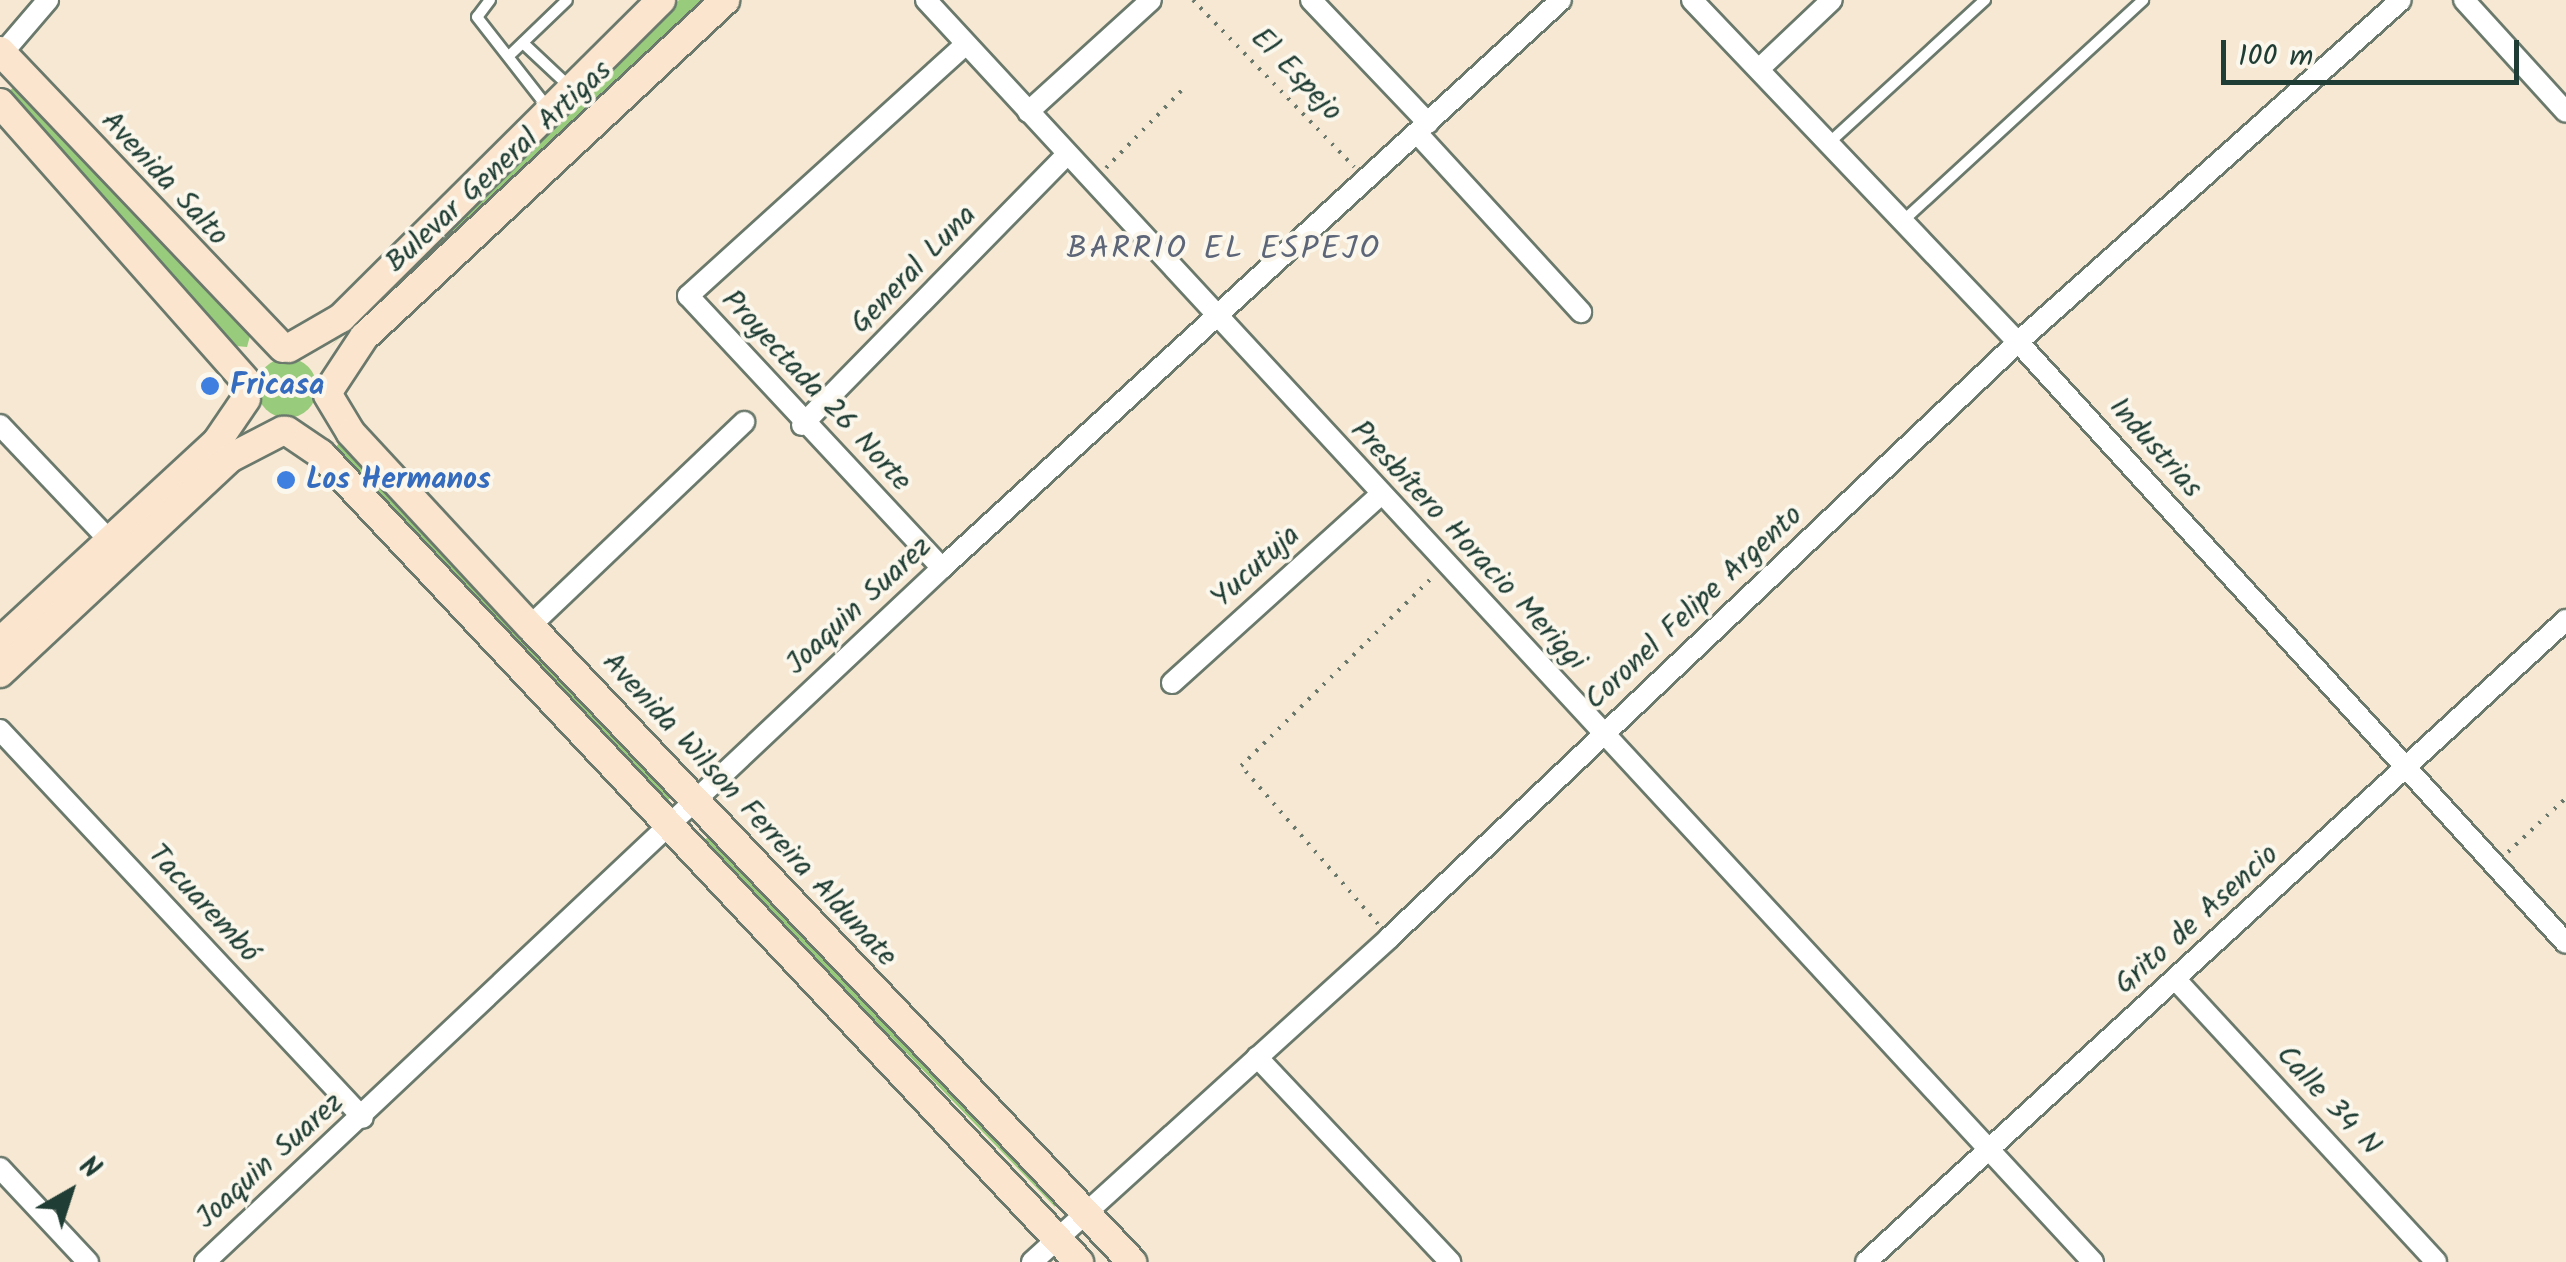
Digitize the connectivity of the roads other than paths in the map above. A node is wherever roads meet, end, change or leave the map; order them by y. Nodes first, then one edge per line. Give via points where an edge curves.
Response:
1 (48, 0) edge
2 (490, 0) edge
3 (567, 0) edge
4 (661, 0) edge
5 (725, 0) edge
6 (926, 0) edge
7 (1151, 0) edge
8 (1311, 0) edge
9 (1561, 0) edge
10 (1692, 0) edge
11 (1832, 0) edge
12 (1985, 0) edge
13 (2143, 0) edge
14 (2400, 0) edge
15 (2464, 0) edge
16 (523, 44) junction
17 (966, 44) junction
18 (1, 54) edge
19 (512, 54) junction
20 (1759, 69) junction
21 (572, 88) junction
22 (0, 103) edge
23 (550, 110) junction
24 (1028, 112) junction
25 (2566, 112) edge
26 (1422, 128) junction
27 (1832, 141) junction
28 (1067, 154) junction
29 (1904, 220) junction
30 (1581, 312) dead end
31 (1217, 319) junction
32 (2018, 342) junction
33 (286, 348) junction
34 (246, 390) junction
35 (328, 393) junction
36 (744, 422) dead end
37 (0, 425) edge
38 (802, 425) junction
39 (285, 431) junction
40 (1380, 495) junction
41 (109, 540) junction
42 (942, 568) junction
43 (2566, 620) edge
44 (530, 626) junction
45 (0, 642) edge
46 (0, 673) edge
47 (1172, 683) dead end
48 (0, 730) edge
49 (1602, 736) junction
50 (2406, 769) junction
51 (697, 802) junction
52 (669, 828) junction
53 (2566, 943) edge
54 (2177, 980) junction
55 (1257, 1057) junction
56 (362, 1118) junction
57 (1988, 1149) junction
58 (0, 1168) edge
59 (1087, 1213) junction
60 (1057, 1238) junction
61 (88, 1262) edge
62 (205, 1262) edge
63 (1032, 1262) edge
64 (1079, 1262) edge
65 (1132, 1262) edge
66 (1450, 1262) edge
67 (1866, 1262) edge
68 (2093, 1262) edge
69 (2436, 1262) edge

1 - 18 street
2 - 19 lane via 477,16
3 - 16 lane
4 - 21 street, Bulevar General Artigas
5 - 35 street, Bulevar General Artigas via 364,338
6 - 17 street, Presbítero Horacio Meriggi
7 - 24 street
8 - 26 street
9 - 26 street, Joaquin Suarez
10 - 20 street, Industrias
11 - 20 street
12 - 27 lane
13 - 29 lane
14 - 32 street, Coronel Felipe Argento
15 - 25 street
16 - 19 lane
16 - 21 lane
17 - 24 street, Presbítero Horacio Meriggi
17 - 38 street, Proyectada 26 Norte via 688,296
18 - 33 street, Avenida Salto
19 - 23 lane
20 - 27 street, Industrias
21 - 23 street, Bulevar General Artigas
22 - 34 street
23 - 33 street, Bulevar General Artigas via 341,318
24 - 28 street, Presbítero Horacio Meriggi
26 - 30 street
26 - 31 street, Joaquin Suarez
27 - 29 street, Industrias
28 - 31 street, Presbítero Horacio Meriggi
28 - 38 street, General Luna
29 - 32 street, Industrias
31 - 40 street, Presbítero Horacio Meriggi
31 - 42 street, Joaquin Suarez
32 - 49 street, Coronel Felipe Argento
32 - 50 street, Industrias
33 - 34 street via 263,355
33 - 35 street via 313,356
34 - 39 street via 256,417
34 - 41 street via 216,443
35 - 39 street via 314,421
35 - 44 street, Avenida Wilson Ferreira Aldunate via 351,433
36 - 44 street
37 - 41 street
38 - 42 street, Proyectada 26 Norte
39 - 46 street via 230,458
39 - 52 street via 321,454
40 - 47 street, Yucutuja
40 - 49 street, Presbítero Horacio Meriggi
41 - 45 street
42 - 51 street, Joaquin Suarez
43 - 50 street, Grito de Asencio
44 - 51 street, Avenida Wilson Ferreira Aldunate
48 - 56 street, Tacuarembó
49 - 55 street, Coronel Felipe Argento
49 - 57 street, Presbítero Horacio Meriggi
50 - 53 street, Industrias
50 - 54 street, Grito de Asencio
51 - 52 street, Joaquin Suarez
51 - 59 street, Avenida Wilson Ferreira Aldunate
52 - 56 street, Joaquin Suarez
52 - 60 street
54 - 57 street, Grito de Asencio
54 - 69 street, Calle 34 N
55 - 59 street, Coronel Felipe Argento
55 - 66 street
56 - 62 street, Joaquin Suarez
57 - 67 street, Grito de Asencio
57 - 68 street, Presbítero Horacio Meriggi
58 - 61 street
59 - 60 street, Coronel Felipe Argento
59 - 65 street, Avenida Wilson Ferreira Aldunate
60 - 63 street, Coronel Felipe Argento
60 - 64 street

